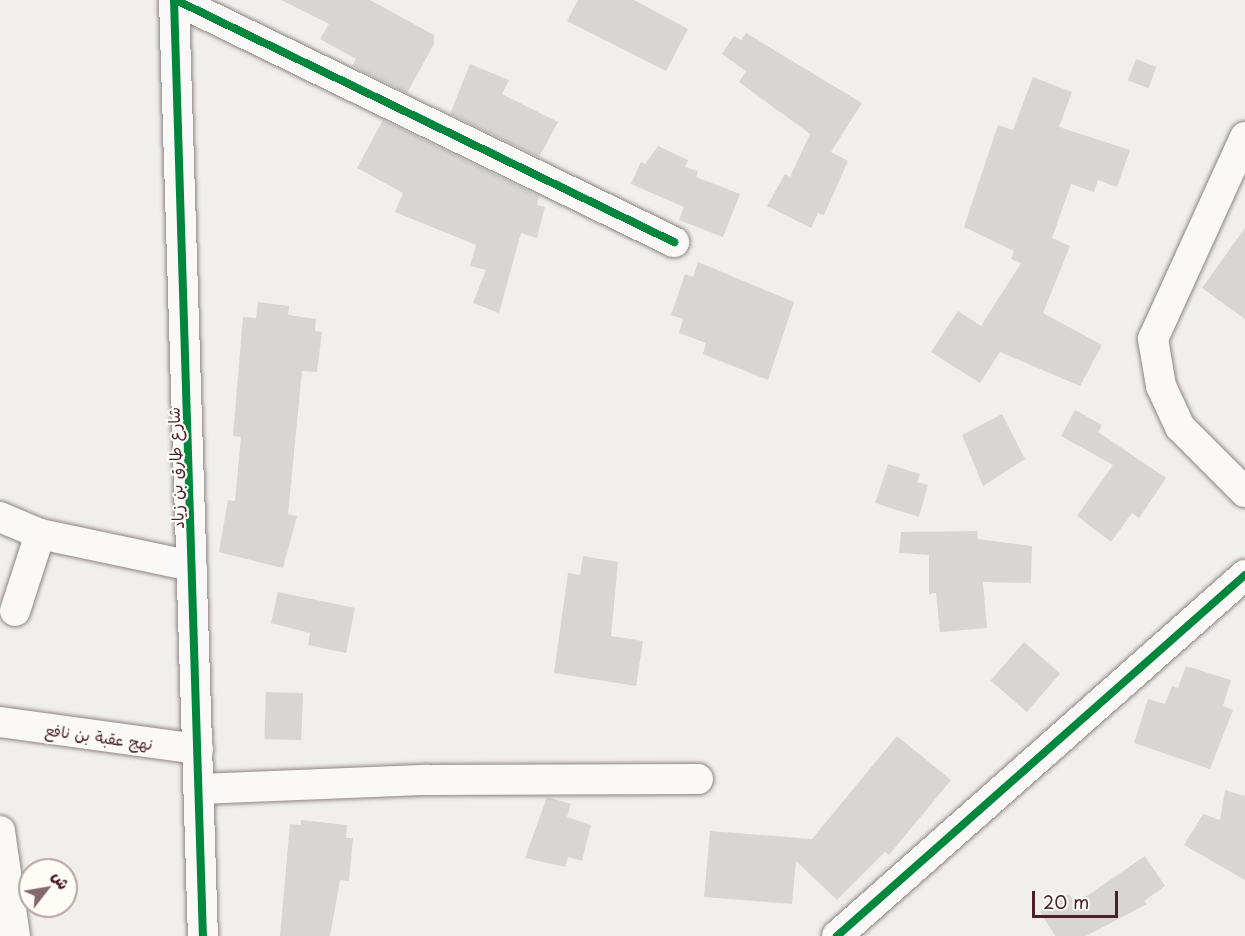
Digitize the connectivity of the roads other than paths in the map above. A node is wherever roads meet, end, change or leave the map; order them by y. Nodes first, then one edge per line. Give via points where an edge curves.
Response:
1 (175, 0) edge
2 (1245, 138) edge
3 (674, 242) dead end
4 (1245, 492) edge
5 (0, 518) edge
6 (40, 534) junction
7 (192, 566) junction
8 (1245, 575) edge
9 (15, 611) dead end
10 (0, 722) edge
11 (198, 749) junction
12 (698, 778) dead end
13 (199, 789) junction
14 (0, 831) edge
15 (15, 936) edge
16 (202, 936) edge
17 (837, 936) edge

1 - 3 street
1 - 7 street, شارع طارق بن زياد
2 - 4 street via 1153,339 1161,386 1180,428
5 - 6 street
6 - 7 street
6 - 9 street
7 - 11 street, شارع طارق بن زياد
8 - 17 street
10 - 11 street, نهج عقبة بن نافع
11 - 13 street, شارع طارق بن زياد
12 - 13 street via 428,780
13 - 16 street, شارع طارق بن زياد
14 - 15 street

